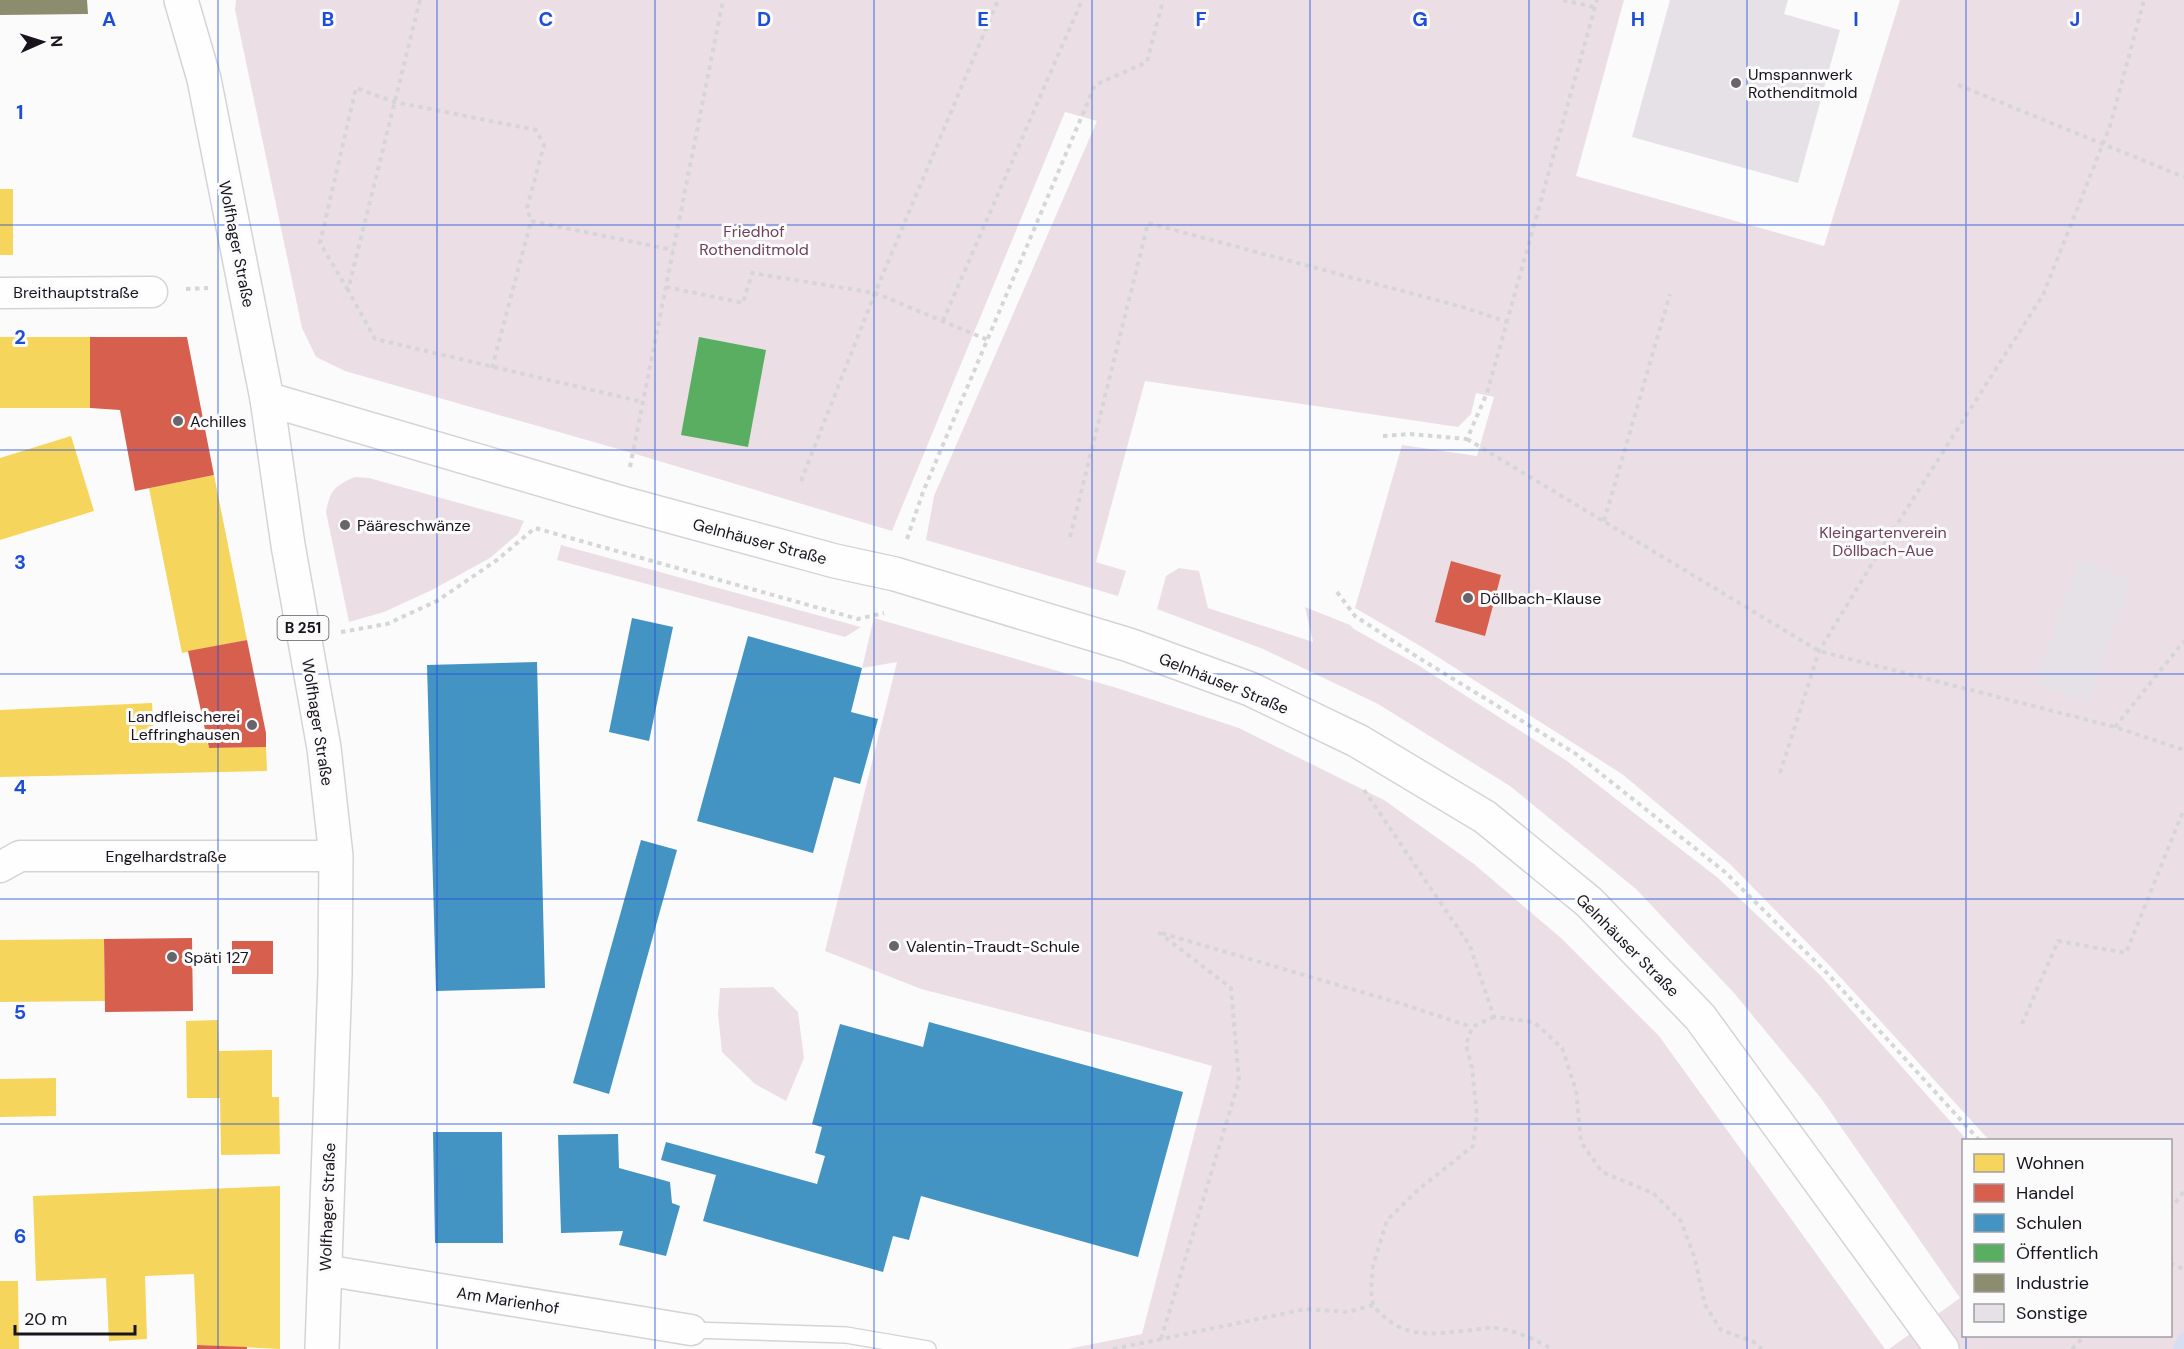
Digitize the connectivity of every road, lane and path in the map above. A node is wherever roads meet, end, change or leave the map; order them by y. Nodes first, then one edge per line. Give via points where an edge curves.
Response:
1 (181, 0) edge
2 (420, 0) edge
3 (723, 0) edge
4 (998, 0) edge
5 (1082, 0) edge
6 (1163, 0) edge
7 (1563, 0) edge
8 (1597, 0) edge
9 (2144, 0) edge
10 (1594, 7) junction
11 (1958, 85) dead end
12 (395, 102) junction
13 (2103, 144) junction
14 (2184, 177) edge
15 (531, 221) junction
16 (673, 250) junction
17 (245, 285) junction
18 (666, 287) junction
19 (348, 290) junction
20 (152, 292) joint
21 (0, 293) edge
22 (875, 293) junction
23 (1670, 294) dead end
24 (943, 321) junction
25 (1507, 322) junction
26 (988, 340) junction
27 (492, 368) junction
28 (267, 399) junction
29 (643, 402) junction
30 (1383, 436) dead end
31 (1467, 439) junction
32 (801, 481) dead end
33 (622, 503) junction
34 (1604, 521) junction
35 (1070, 537) dead end
36 (895, 574) junction
37 (1337, 592) dead end
38 (892, 615) dead end
39 (305, 639) junction
40 (2184, 641) edge
41 (1819, 651) junction
42 (2115, 727) junction
43 (1358, 741) junction
44 (2184, 750) edge
45 (1780, 773) dead end
46 (2184, 809) edge
47 (336, 856) junction
48 (0, 867) edge
49 (1494, 1017) junction
50 (2022, 1024) dead end
51 (1472, 1027) junction
52 (1978, 1139) edge
53 (2184, 1191) edge
54 (2172, 1207) edge
55 (324, 1270) junction
56 (1373, 1305) junction
57 (691, 1329) joint
58 (1933, 1336) edge
59 (2082, 1337) edge
60 (1161, 1339) junction
61 (322, 1349) edge
62 (928, 1349) edge
63 (1113, 1349) edge
64 (1552, 1349) edge
65 (1762, 1349) edge
66 (2072, 1349) edge

1 - 17 main road, Wolfhager Straße / B 251 via 204,79
2 - 12 path
3 - 16 path
4 - 22 path
5 - 24 path
6 - 26 path via 1147,62 1095,85
7 - 10 path
8 - 10 path
9 - 13 path
10 - 25 path
11 - 13 path
12 - 15 path via 536,130 544,145 527,208
12 - 19 path
12 - 19 path via 356,88 320,243
13 - 14 path
13 - 41 path via 2043,295
15 - 16 path
15 - 27 path
16 - 18 path
17 - 20 path
17 - 28 main road, Wolfhager Straße / B 251
18 - 22 path via 743,303 752,273
18 - 29 path
19 - 27 path via 375,339
20 - 21 street, Breithauptstraße
22 - 24 path
22 - 32 path
23 - 34 path
24 - 26 path
25 - 31 path via 1487,393
25 - 35 path via 1148,223
26 - 36 path via 923,492
27 - 29 path
28 - 33 main road, Gelnhäuser Straße
28 - 39 main road, Wolfhager Straße / B 251
29 - 33 path
30 - 31 path
31 - 34 path
33 - 36 main road, Gelnhäuser Straße
34 - 41 path
36 - 43 main road, Gelnhäuser Straße via 1140,649 1250,689
37 - 52 path via 1354,616 1576,754 1725,872 1826,972
38 - 39 path via 881,612 858,619 535,528 437,601 387,624
39 - 47 main road, Wolfhager Straße / B 251 via 324,748
40 - 42 path
41 - 42 path
41 - 45 path
42 - 44 path
43 - 49 path via 1355,776 1470,946
43 - 58 main road, Gelnhäuser Straße via 1485,817 1589,902 1700,1017
46 - 50 path via 2126,953 2058,941
47 - 48 street, Engelhardstraße via 20,856
47 - 55 main road, Wolfhager Straße / B 251
49 - 51 path
49 - 65 path via 1534,1022 1562,1048 1576,1090 1581,1142 1602,1172 1653,1193 1681,1221 1695,1258 1705,1305 1721,1330
51 - 56 path via 1466,1045 1477,1116 1473,1146 1419,1189 1388,1220 1373,1266
51 - 60 path via 1158,932 1230,988 1239,1081
53 - 54 path
55 - 57 street, Am Marienhof
55 - 61 main road, Wolfhager Straße / B 251
56 - 60 path via 1348,1312 1306,1309
56 - 64 path via 1383,1318 1403,1330 1435,1333 1496,1328 1537,1340
57 - 62 lane via 846,1335
59 - 66 path
60 - 63 path

